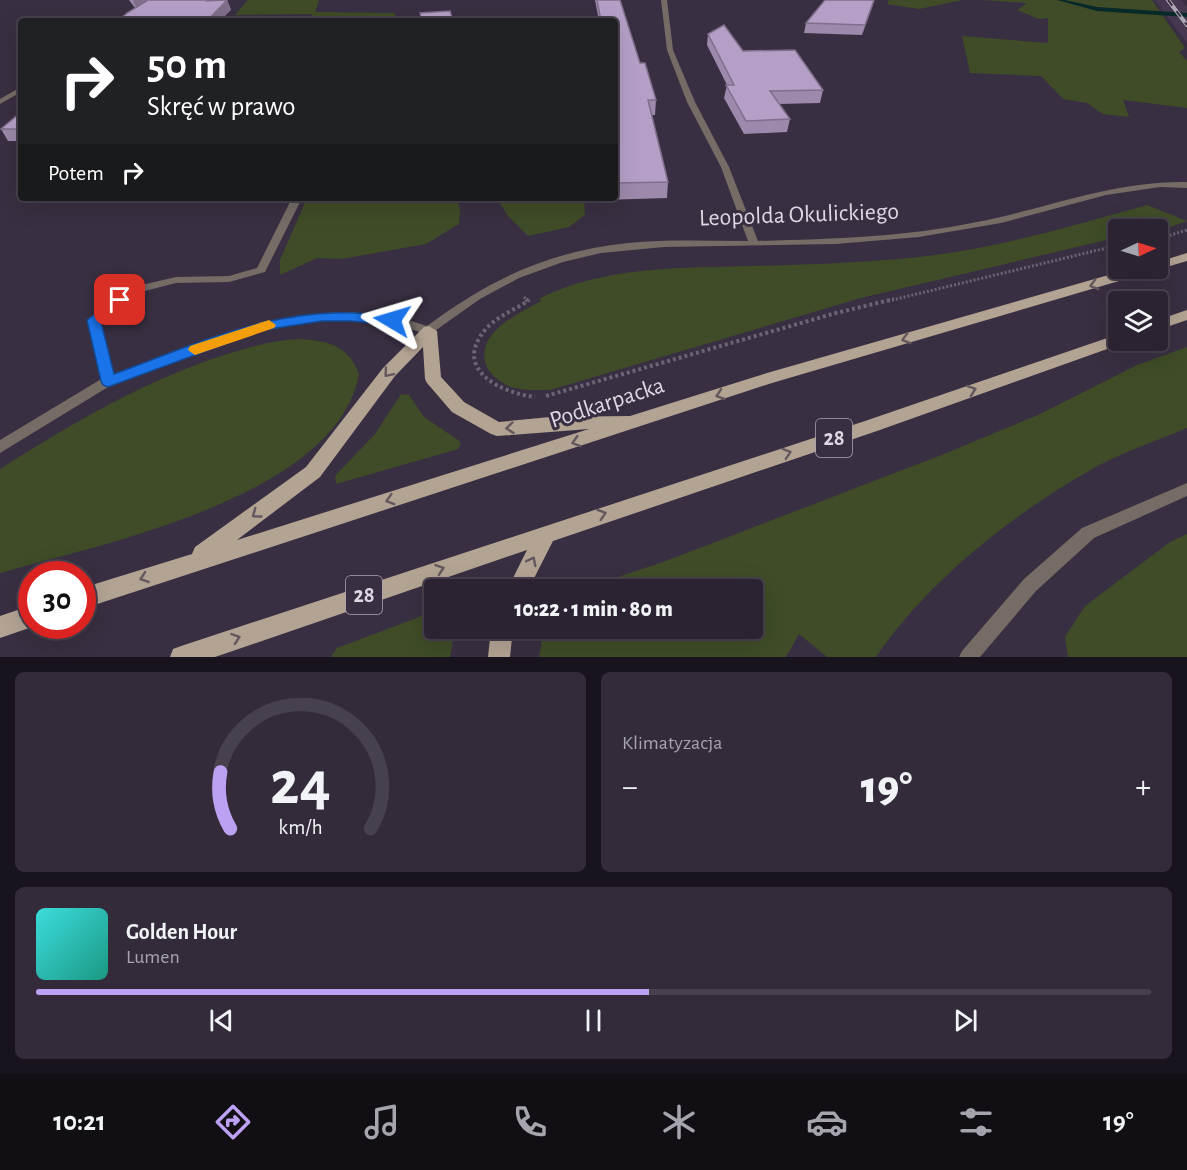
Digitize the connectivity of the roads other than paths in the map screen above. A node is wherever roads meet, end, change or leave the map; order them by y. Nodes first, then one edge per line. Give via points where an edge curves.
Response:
1 (664, 0) edge
2 (18, 91) edge
3 (0, 102) edge
4 (1187, 185) edge
5 (296, 201) edge
6 (754, 244) junction
7 (1187, 257) edge
8 (1168, 263) edge
9 (1112, 279) edge
10 (1187, 315) edge
11 (1168, 322) edge
12 (429, 331) junction
13 (1108, 343) edge
14 (108, 381) junction
15 (652, 418) junction
16 (0, 447) edge
17 (1187, 489) edge
18 (547, 533) junction
19 (187, 564) junction
20 (523, 579) edge
21 (96, 594) edge
22 (18, 621) edge
23 (0, 627) edge
24 (501, 639) edge
25 (180, 657) edge
26 (500, 657) edge
27 (968, 657) edge

1 - 6 street via 670,50 691,102 725,167
2 - 3 street
4 - 6 street, Leopolda Okulickiego via 1129,186 975,226 901,236
5 - 14 street via 261,270 229,279 176,280 133,290 94,320
6 - 12 street, Leopolda Okulickiego via 613,248 568,258 528,270 484,291
7 - 8 main road
9 -> 15 main road, Podkarpacka via 767,379
10 - 11 main road
12 - 14 street via 378,318 322,316 261,326
15 -> 12 main road via 497,429 458,407 433,379
12 -> 19 main road via 389,372 313,472
18 -> 13 main road, 28
14 - 16 street
15 -> 19 main road, Podkarpacka
17 - 27 street via 1088,533 1030,585
20 -> 18 main road
25 -> 18 main road, 28
19 -> 21 main road, Podkarpacka
22 - 23 main road
24 - 26 main road

